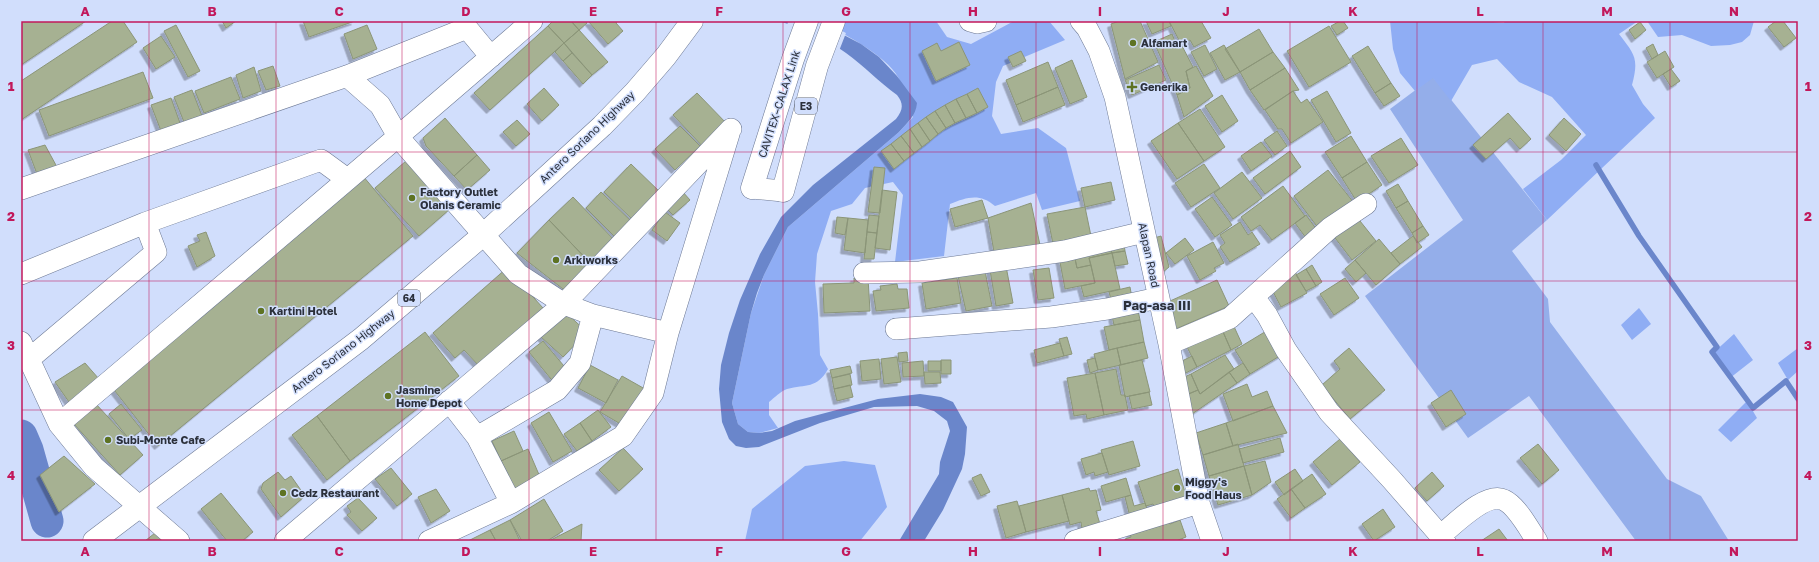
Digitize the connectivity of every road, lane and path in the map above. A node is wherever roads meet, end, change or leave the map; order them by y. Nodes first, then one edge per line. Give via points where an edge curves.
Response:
1 (532, 21) edge
2 (692, 21) edge
3 (807, 21) edge
4 (834, 21) edge
5 (970, 21) edge
6 (986, 21) edge
7 (1081, 21) edge
8 (491, 57) junction
9 (347, 76) junction
10 (399, 138) junction
11 (347, 179) junction
12 (752, 188) joint
13 (21, 189) edge
14 (783, 191) joint
15 (1366, 204) dead end
16 (145, 223) junction
17 (1144, 232) junction
18 (483, 235) junction
19 (864, 273) dead end
20 (21, 274) edge
21 (1254, 296) junction
22 (1158, 298) junction
23 (564, 304) junction
24 (593, 315) junction
25 (896, 330) dead end
26 (668, 333) junction
27 (1169, 344) junction
28 (25, 351) edge
29 (449, 400) junction
30 (59, 424) junction
31 (477, 437) junction
32 (511, 503) junction
33 (1199, 503) junction
34 (139, 506) junction
35 (1443, 538) edge
36 (94, 541) edge
37 (179, 541) edge
38 (285, 541) edge
39 (429, 541) edge
40 (1075, 541) edge
41 (1212, 541) edge
42 (1537, 541) edge

1 - 8 street
2 - 18 main road, Antero Soriano Highway / 64 via 666,56 602,126
3 - 12 main road, CAVITEX–CALAX Link / E3
4 - 14 main road, E3 via 818,66
5 - 6 street
7 - 17 street, Alapan Road via 1099,51 1115,97
8 - 9 street via 467,28
8 - 10 street
9 - 10 street via 380,105
9 - 13 street
10 - 11 street
10 - 18 street
11 - 16 street via 321,160
11 - 30 street
12 - 14 street
15 - 21 street via 1330,228
16 - 20 street
16 - 28 street via 156,252
17 - 19 street via 1065,251 920,272
17 - 22 street, Alapan Road
18 - 23 street via 518,274
18 - 34 main road, Antero Soriano Highway / 64 via 361,339
21 - 27 street via 1230,318
21 - 35 street via 1267,314 1286,350 1329,412
22 - 25 street via 1051,317
22 - 27 street, Alapan Road
23 - 24 street
23 - 26 street via 731,129
23 - 29 street
24 - 26 street
24 - 31 street via 580,363 557,390
26 - 32 street via 653,393 623,436
27 - 33 street, Alapan Road
28 - 30 street
29 - 31 street
29 - 38 street
30 - 34 street via 94,467
31 - 32 street
32 - 39 street
33 - 40 street
33 - 41 street, Alapan Road
34 - 36 main road, Antero Soriano Highway / 64
34 - 37 street
35 - 42 street via 1475,507 1490,499 1503,499 1517,511

